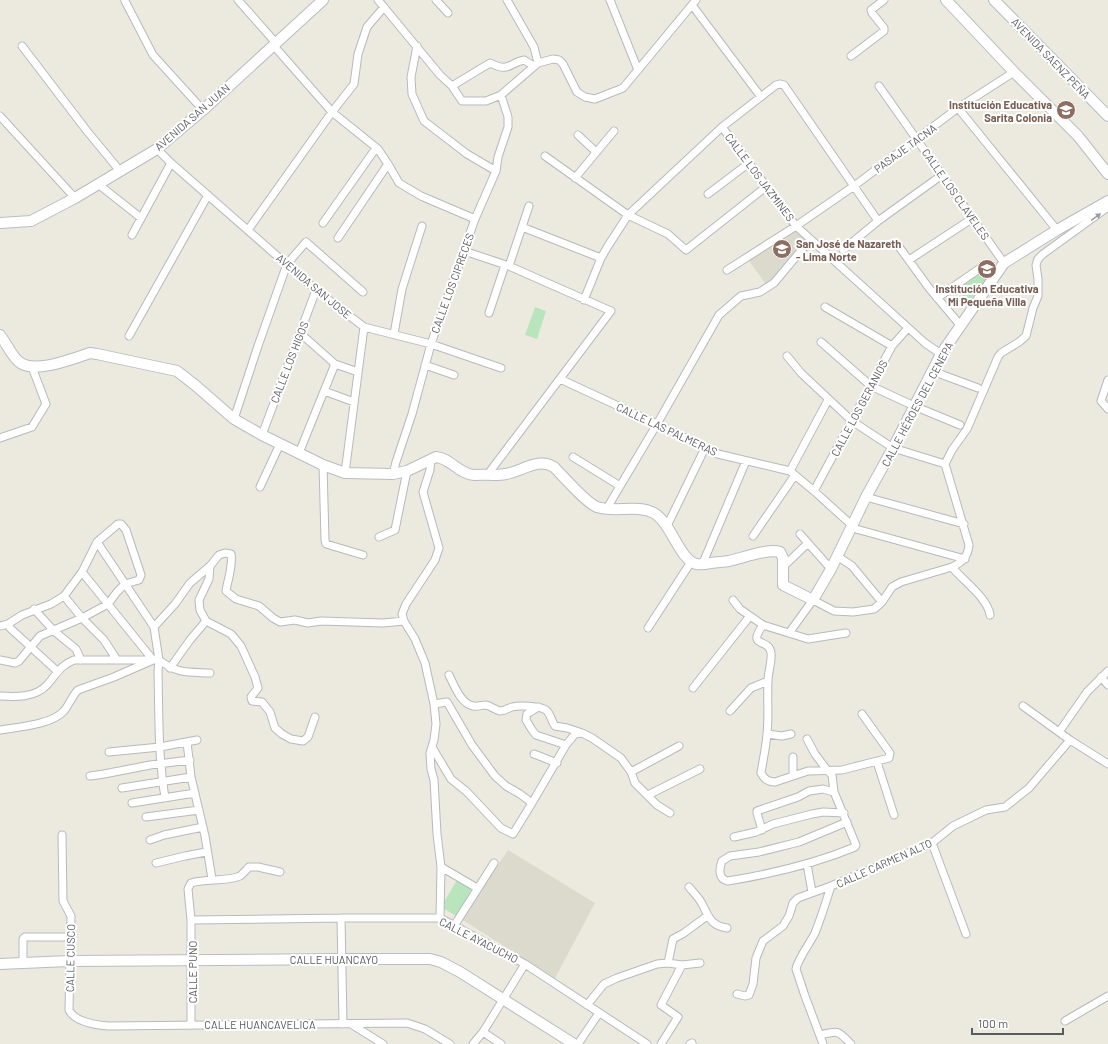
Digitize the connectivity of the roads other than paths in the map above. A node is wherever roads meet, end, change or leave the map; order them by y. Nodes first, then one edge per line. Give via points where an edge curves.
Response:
1 (238, 0) edge
2 (323, 0) edge
3 (378, 0) edge
4 (436, 0) edge
5 (507, 0) edge
6 (610, 0) edge
7 (884, 0) edge
8 (946, 0) edge
9 (994, 0) edge
10 (125, 1) edge
11 (694, 2) edge
12 (384, 7) junction
13 (448, 13) dead end
14 (275, 45) junction
15 (22, 46) dead end
16 (417, 46) junction
17 (851, 56) dead end
18 (536, 64) junction
19 (638, 70) junction
20 (1014, 72) junction
21 (452, 86) junction
22 (879, 86) dead end
23 (501, 95) junction
24 (761, 97) junction
25 (958, 108) junction
26 (203, 110) junction
27 (332, 112) junction
28 (0, 116) edge
29 (1108, 116) edge
30 (722, 127) junction
31 (614, 131) dead end
32 (578, 135) dead end
33 (917, 139) junction
34 (376, 148) junction
35 (157, 149) junction
36 (596, 152) junction
37 (545, 156) dead end
38 (749, 162) junction
39 (171, 163) junction
40 (388, 164) junction
41 (120, 171) junction
42 (496, 171) junction
43 (1108, 174) edge
44 (942, 175) junction
45 (575, 178) junction
46 (98, 184) junction
47 (767, 186) junction
48 (854, 186) junction
49 (708, 194) dead end
50 (208, 195) junction
51 (75, 198) junction
52 (1108, 201) edge
53 (529, 206) dead end
54 (1108, 208) edge
55 (628, 215) junction
56 (141, 218) junction
57 (973, 218) junction
58 (475, 219) junction
59 (878, 221) junction
60 (0, 223) edge
61 (323, 223) dead end
62 (422, 226) dead end
63 (796, 226) junction
64 (522, 227) junction
65 (248, 230) junction
66 (1057, 230) junction
67 (132, 235) dead end
68 (338, 238) dead end
69 (810, 240) junction
70 (897, 244) dead end
71 (843, 250) dead end
72 (464, 251) junction
73 (601, 258) junction
74 (909, 260) junction
75 (1004, 263) junction
76 (287, 264) junction
77 (507, 265) junction
78 (979, 269) dead end
79 (727, 270) dead end
80 (316, 290) junction
81 (363, 292) dead end
82 (937, 298) junction
83 (584, 300) junction
84 (825, 307) dead end
85 (489, 314) dead end
86 (961, 326) junction
87 (364, 327) junction
88 (908, 328) junction
89 (300, 333) junction
90 (394, 334) junction
91 (0, 335) edge
92 (129, 336) dead end
93 (821, 342) dead end
94 (431, 344) junction
95 (892, 346) junction
96 (941, 354) junction
97 (787, 356) dead end
98 (335, 364) junction
99 (425, 365) junction
100 (32, 367) junction
101 (501, 368) dead end
102 (932, 371) junction
103 (358, 372) junction
104 (454, 375) dead end
105 (560, 379) junction
106 (1108, 380) edge
107 (871, 386) junction
108 (978, 388) dead end
109 (324, 391) junction
110 (828, 400) junction
111 (354, 402) junction
112 (914, 406) junction
113 (1108, 409) edge
114 (234, 419) junction
115 (852, 421) junction
116 (657, 424) junction
117 (960, 425) dead end
118 (262, 435) junction
119 (0, 438) edge
120 (280, 444) junction
121 (705, 448) junction
122 (893, 448) junction
123 (299, 453) junction
124 (573, 457) dead end
125 (431, 458) junction
126 (746, 461) junction
127 (945, 464) junction
128 (323, 465) junction
129 (407, 471) junction
130 (346, 473) junction
131 (792, 473) junction
132 (393, 474) junction
133 (488, 474) junction
134 (620, 486) junction
135 (260, 487) dead end
136 (814, 491) junction
137 (866, 497) junction
138 (607, 508) junction
139 (964, 524) junction
140 (852, 525) junction
141 (667, 526) junction
142 (800, 534) dead end
143 (753, 536) dead end
144 (379, 537) dead end
145 (96, 542) junction
146 (808, 543) junction
147 (363, 555) dead end
148 (837, 556) junction
149 (965, 559) junction
150 (690, 562) junction
151 (702, 565) junction
152 (210, 566) junction
153 (784, 566) junction
154 (952, 567) junction
155 (832, 569) junction
156 (82, 572) junction
157 (125, 584) junction
158 (64, 596) junction
159 (733, 600) dead end
160 (812, 600) junction
161 (882, 602) junction
162 (108, 604) junction
163 (34, 609) junction
164 (990, 615) dead end
165 (750, 616) junction
166 (82, 618) junction
167 (206, 621) junction
168 (404, 621) junction
169 (8, 624) junction
170 (763, 625) junction
171 (0, 626) edge
172 (154, 627) junction
173 (648, 628) dead end
174 (54, 631) junction
175 (789, 633) junction
176 (846, 633) dead end
177 (31, 647) junction
178 (0, 660) edge
179 (81, 660) junction
180 (117, 660) junction
181 (156, 660) junction
182 (170, 668) junction
183 (57, 671) junction
184 (1108, 671) edge
185 (210, 673) dead end
186 (449, 675) dead end
187 (1101, 677) junction
188 (768, 681) junction
189 (1108, 685) edge
190 (693, 688) dead end
191 (0, 696) edge
192 (434, 704) junction
193 (1023, 706) dead end
194 (538, 707) junction
195 (730, 711) dead end
196 (862, 714) dead end
197 (315, 717) dead end
198 (0, 730) edge
199 (1059, 732) junction
200 (582, 733) junction
201 (767, 734) junction
202 (791, 734) dead end
203 (807, 739) dead end
204 (197, 740) dead end
205 (1070, 740) junction
206 (187, 742) junction
207 (566, 744) junction
208 (679, 746) dead end
209 (160, 747) junction
210 (432, 747) junction
211 (109, 752) dead end
212 (534, 754) dead end
213 (793, 757) dead end
214 (190, 760) junction
215 (876, 762) junction
216 (557, 763) junction
217 (161, 764) junction
218 (1108, 764) edge
219 (700, 769) dead end
220 (826, 770) junction
221 (631, 772) junction
222 (793, 775) junction
223 (90, 776) dead end
224 (191, 777) junction
225 (162, 781) junction
226 (122, 788) dead end
227 (834, 792) junction
228 (195, 793) junction
229 (648, 795) junction
230 (165, 798) junction
231 (132, 803) dead end
232 (532, 803) junction
233 (199, 810) junction
234 (670, 813) dead end
235 (844, 813) junction
236 (894, 815) dead end
237 (146, 817) dead end
238 (847, 822) junction
239 (203, 827) junction
240 (762, 830) junction
241 (62, 835) dead end
242 (734, 837) dead end
243 (150, 840) dead end
244 (932, 843) junction
245 (206, 852) junction
246 (494, 863) dead end
247 (156, 864) dead end
248 (807, 864) junction
249 (441, 867) junction
250 (280, 872) dead end
251 (212, 879) junction
252 (831, 886) junction
253 (689, 887) dead end
254 (477, 888) junction
255 (812, 892) junction
256 (707, 916) junction
257 (341, 918) junction
258 (440, 918) junction
259 (191, 920) junction
260 (454, 926) junction
261 (727, 928) dead end
262 (966, 934) dead end
263 (70, 938) junction
264 (342, 959) junction
265 (192, 960) junction
266 (70, 961) junction
267 (23, 963) junction
268 (668, 963) junction
269 (700, 963) dead end
270 (0, 964) edge
271 (525, 964) junction
272 (682, 965) junction
273 (737, 994) dead end
274 (1108, 996) edge
275 (504, 999) junction
276 (587, 1005) junction
277 (69, 1010) joint
278 (599, 1013) junction
279 (1065, 1021) dead end
280 (191, 1024) junction
281 (343, 1024) junction
282 (350, 1024) junction
283 (483, 1032) junction
284 (821, 1035) junction
285 (383, 1044) edge
286 (450, 1044) edge
287 (474, 1044) edge
288 (501, 1044) edge
289 (574, 1044) edge
290 (578, 1044) edge
291 (647, 1044) edge
292 (661, 1044) edge
293 (823, 1044) edge
294 (851, 1044) edge

1 - 14 street
2 - 14 street, AVENIDA SAN JUAN
3 - 12 street
4 - 13 street
5 - 18 street via 534,46
6 - 19 street
7 - 17 street via 871,10 884,31
8 - 20 street
9 - 29 street, AVENIDA SAENZ PEÑA
10 - 26 street via 153,55
11 - 19 street
11 - 24 street
12 - 16 street
12 - 27 street via 367,27 358,54 354,84
14 - 26 street, AVENIDA SAN JUAN
14 - 27 street
15 - 41 street
16 - 21 street
16 - 42 street via 411,76 412,94 424,121 468,154
18 - 19 street via 558,60 563,64 577,92 595,99 623,88
18 - 21 street via 524,60 501,68 490,63
18 - 23 street
20 - 25 street, PASAJE TACNA
20 - 43 street via 1078,136
21 - 23 street via 462,101 486,101
22 - 33 street, CALLE LOS CLAVELES
23 - 42 street, CALLE LOS CIPRECES via 508,117 508,127
24 - 30 street
24 - 48 street via 776,85 784,85
25 - 33 street, PASAJE TACNA
25 - 66 street
26 - 35 street, AVENIDA SAN JUAN
27 - 34 street
27 - 65 street
28 - 51 street
30 - 38 street, CALLE LOS JAZMINES
30 - 55 street
31 - 36 street
32 - 36 street
33 - 44 street, CALLE LOS CLAVELES
33 - 48 street, PASAJE TACNA
34 - 40 street
34 - 61 street
35 - 39 street, AVENIDA SAN JOSE
35 - 41 street, AVENIDA SAN JUAN
36 - 45 street
37 - 45 street
38 - 47 street, CALLE LOS JAZMINES
38 - 49 street
39 - 50 street, AVENIDA SAN JOSE
39 - 56 street
40 - 58 street via 399,183 421,196
40 - 68 street
41 - 46 street, AVENIDA SAN JUAN
42 - 58 street, CALLE LOS CIPRECES
44 - 57 street, CALLE LOS CLAVELES
44 - 59 street
45 - 55 street
46 - 51 street, AVENIDA SAN JUAN
46 - 56 street
47 - 55 street via 686,250 668,234
47 - 63 street, CALLE LOS JAZMINES
48 - 59 street
48 - 63 street, PASAJE TACNA
50 - 65 street, AVENIDA SAN JOSE
50 - 92 street
51 - 60 street, AVENIDA SAN JUAN via 31,221
52 - 66 street, CALLE HÉROES DEL CENEPA
53 - 64 street
127 -> 54 street via 967,429 998,357 1026,336 1038,296 1038,260
55 - 73 street
56 - 67 street
57 - 74 street
57 - 75 street, CALLE LOS CLAVELES
58 - 72 street, CALLE LOS CIPRECES
59 - 71 street
62 - 90 street via 402,289
63 - 69 street, CALLE LOS JAZMINES
63 - 79 street, PASAJE TACNA
64 - 73 street
64 - 77 street
65 - 76 street, AVENIDA SAN JOSE
66 - 75 street, CALLE HÉROES DEL CENEPA
69 - 88 street, CALLE LOS JAZMINES
69 - 116 street via 774,283 760,292 741,296 719,315
70 - 74 street
72 - 77 street
72 - 94 street, CALLE LOS CIPRECES
73 - 83 street
74 - 82 street
75 - 86 street, CALLE HÉROES DEL CENEPA
76 - 80 street, AVENIDA SAN JOSE
76 - 81 street via 306,242
76 - 114 street
77 - 83 street
77 - 85 street
78 - 82 street
80 - 87 street, AVENIDA SAN JOSE
80 - 89 street, CALLE LOS HIGOS
82 - 86 street
83 - 105 street via 611,311
84 - 95 street
86 - 96 street, CALLE HÉROES DEL CENEPA
87 - 90 street, AVENIDA SAN JOSE
87 - 103 street
88 - 95 street, CALLE LOS GERANIOS
88 - 96 street, CALLE LOS JAZMINES
89 - 98 street
89 - 118 street, CALLE LOS HIGOS
90 - 94 street, AVENIDA SAN JOSE
91 - 100 street via 18,361
93 - 107 street
94 - 99 street, CALLE LOS CIPRECES
94 - 101 street, AVENIDA SAN JOSE
95 - 107 street, CALLE LOS GERANIOS
96 - 102 street, CALLE HÉROES DEL CENEPA
97 - 110 street via 800,373
98 - 103 street
98 - 109 street
99 - 104 street
99 - 132 street, CALLE LOS CIPRECES
100 - 114 street via 46,366 90,353 177,371
100 - 119 street via 46,404 32,427
102 - 108 street
102 - 112 street, CALLE HÉROES DEL CENEPA
103 - 111 street
105 - 116 street, CALLE LAS PALMERAS
105 - 133 street
106 - 113 street via 1101,401
107 - 112 street
107 - 115 street, CALLE LOS GERANIOS
109 - 111 street
109 - 123 street
110 - 115 street
110 - 131 street
111 - 130 street
112 - 117 street
112 - 122 street, CALLE HÉROES DEL CENEPA
114 - 118 street
115 - 122 street
115 - 136 street, CALLE LOS GERANIOS
116 - 121 street, CALLE LAS PALMERAS
116 - 134 street
118 - 120 street
120 - 123 street
120 - 135 street
121 - 126 street, CALLE LAS PALMERAS
121 - 141 street
122 - 127 street
122 - 137 street, CALLE HÉROES DEL CENEPA
123 - 128 street
124 - 134 street
125 - 129 street
125 - 133 street via 445,459 468,475
125 - 168 street via 423,492 439,548 436,560 406,604 402,614
126 - 131 street, CALLE LAS PALMERAS
126 - 151 street
127 - 139 street
128 - 130 street
128 - 147 street via 326,544
129 - 132 street
129 - 144 street via 395,530
130 - 132 street
131 - 136 street, CALLE LAS PALMERAS
131 - 143 street
133 - 138 street via 506,474 541,462 549,464 580,494 596,506
134 - 138 street
136 - 140 street, CALLE LAS PALMERAS
137 - 139 street
137 - 140 street, CALLE HÉROES DEL CENEPA
138 - 141 street via 645,509 655,514
139 - 149 street via 969,545
140 - 148 street, CALLE HÉROES DEL CENEPA
140 - 149 street, CALLE LAS PALMERAS via 856,529
141 - 150 street
142 - 146 street
145 - 156 street
145 - 157 street
145 - 157 street via 118,524 126,530 141,575 139,580
146 - 153 street
146 - 155 street
148 - 155 street, CALLE HÉROES DEL CENEPA
148 - 161 street via 852,566
149 - 154 street
150 - 151 street
150 - 173 street
151 - 153 street via 776,551 782,554
152 - 167 street via 209,579 199,600 200,610
152 - 168 street via 219,555 231,554 231,569 226,591 236,599 259,606 280,622
152 - 172 street via 190,583
153 - 160 street via 784,585
154 - 161 street via 901,582 892,588
154 - 164 street via 981,597
155 - 160 street, CALLE HÉROES DEL CENEPA
156 - 158 street
156 - 162 street
157 - 162 street
157 - 172 street
158 - 163 street via 51,604
158 - 166 street
159 - 165 street
160 - 161 street via 834,610 853,612 874,608
160 - 175 street, CALLE HÉROES DEL CENEPA
162 - 166 street
162 - 181 street
163 - 169 street
163 - 174 street
165 - 170 street
165 - 190 street
166 - 174 street
166 - 180 street via 104,640
167 - 182 street
167 - 197 street via 231,634 241,646 258,688 251,697 252,701 262,702 270,712 275,728 291,739 303,741 308,737
168 - 192 street via 425,663
169 - 171 street
169 - 177 street
170 - 175 street
170 - 188 street via 756,637 771,652
172 - 181 street
174 - 177 street via 40,636
174 - 179 street via 76,649
175 - 176 street via 811,639
177 - 178 street via 15,663
177 - 183 street
179 - 180 street
179 - 183 street via 65,664
180 - 181 street
181 - 182 street
181 - 198 street via 78,690 57,717
181 - 209 street
182 - 185 street
183 - 191 street via 46,686 32,694
184 - 187 street
186 - 194 street via 469,705 485,705 498,710
187 - 189 street
187 - 199 street via 1087,692
188 - 195 street via 751,688
188 - 201 street
192 - 210 street via 436,724
192 - 232 street via 447,702 472,745 495,776
193 - 199 street
194 - 200 street via 545,709 555,726
194 - 207 street via 527,714 526,720 532,730 536,735
196 - 215 street via 891,754 889,758
199 - 205 street
200 - 207 street via 575,734
200 - 221 street via 621,758
201 - 202 street
201 - 222 street via 763,776 775,782
203 - 220 street
204 - 206 street
205 - 218 street
205 - 244 street, CALLE CARMEN ALTO via 1029,788 1006,807 986,810 953,826
206 - 209 street
206 - 214 street
207 - 216 street
208 - 221 street
209 - 211 street
209 - 217 street
210 - 232 street via 451,779 501,828 513,834
210 - 249 street via 431,769
212 - 216 street
213 - 222 street
214 - 217 street
214 - 224 street
215 - 220 street via 842,770
215 - 236 street
216 - 232 street
217 - 223 street
217 - 225 street
219 - 229 street
220 - 222 street
220 - 227 street via 832,775
221 - 229 street via 635,783
224 - 225 street
224 - 228 street
225 - 226 street
225 - 230 street
227 - 235 street
227 - 240 street via 824,789 809,791 757,811
228 - 230 street
228 - 233 street
229 - 234 street via 657,805
230 - 231 street
233 - 237 street
233 - 239 street
235 - 238 street
235 - 240 street via 812,814 773,824
238 - 248 street via 855,848
238 - 248 street via 791,844 730,856 722,861 720,872 723,880 728,881
239 - 243 street
239 - 245 street
240 - 242 street
241 - 263 street, CALLE CUSCO via 63,901 71,916
244 - 252 street, CALLE CARMEN ALTO
244 - 262 street
245 - 247 street
245 - 251 street
246 - 254 street
248 - 255 street
249 - 254 street
249 - 258 street
250 - 251 street via 249,867 240,876
251 - 259 street, CALLE PUNO via 191,883 188,890
252 - 255 street
252 - 284 street, CALLE CARMEN ALTO via 815,932 796,969
253 - 256 street via 701,902
254 - 260 street
255 - 273 street via 798,898 793,903 784,926 763,941 756,958 749,995
256 - 261 street via 715,924
256 - 268 street via 673,939
257 - 258 street, CALLE AYACUCHO
257 - 259 street, CALLE AYACUCHO
257 - 264 street
258 - 260 street, CALLE AYACUCHO
259 - 265 street, CALLE PUNO
260 - 271 street, CALLE AYACUCHO
263 - 266 street, CALLE CUSCO
263 - 267 street via 23,939
264 - 265 street, CALLE HUANCAYO
264 - 275 street, CALLE HUANCAYO via 430,959 460,972
264 - 281 street
265 - 266 street, CALLE HUANCAYO
265 - 280 street, CALLE PUNO
266 - 267 street, CALLE HUANCAYO
266 - 277 street, CALLE CUSCO
267 - 270 street, CALLE HUANCAYO
268 - 272 street
268 - 276 street via 657,964 604,984
269 - 272 street
271 - 275 street
271 - 276 street, CALLE AYACUCHO
272 - 292 street via 661,1005 678,1017
274 - 279 street
275 - 283 street
275 - 289 street, CALLE HUANCAYO
276 - 278 street, CALLE AYACUCHO
277 - 280 street, CALLE HUANCAVELICA via 83,1021 103,1025
278 - 290 street
278 - 291 street, CALLE AYACUCHO
280 - 281 street, CALLE HUANCAVELICA
281 - 282 street, CALLE HUANCAVELICA
282 - 285 street
282 - 286 street, CALLE HUANCAVELICA via 411,1024
283 - 287 street
283 - 288 street
284 - 293 street, CALLE CARMEN ALTO
284 - 294 street via 838,1032

